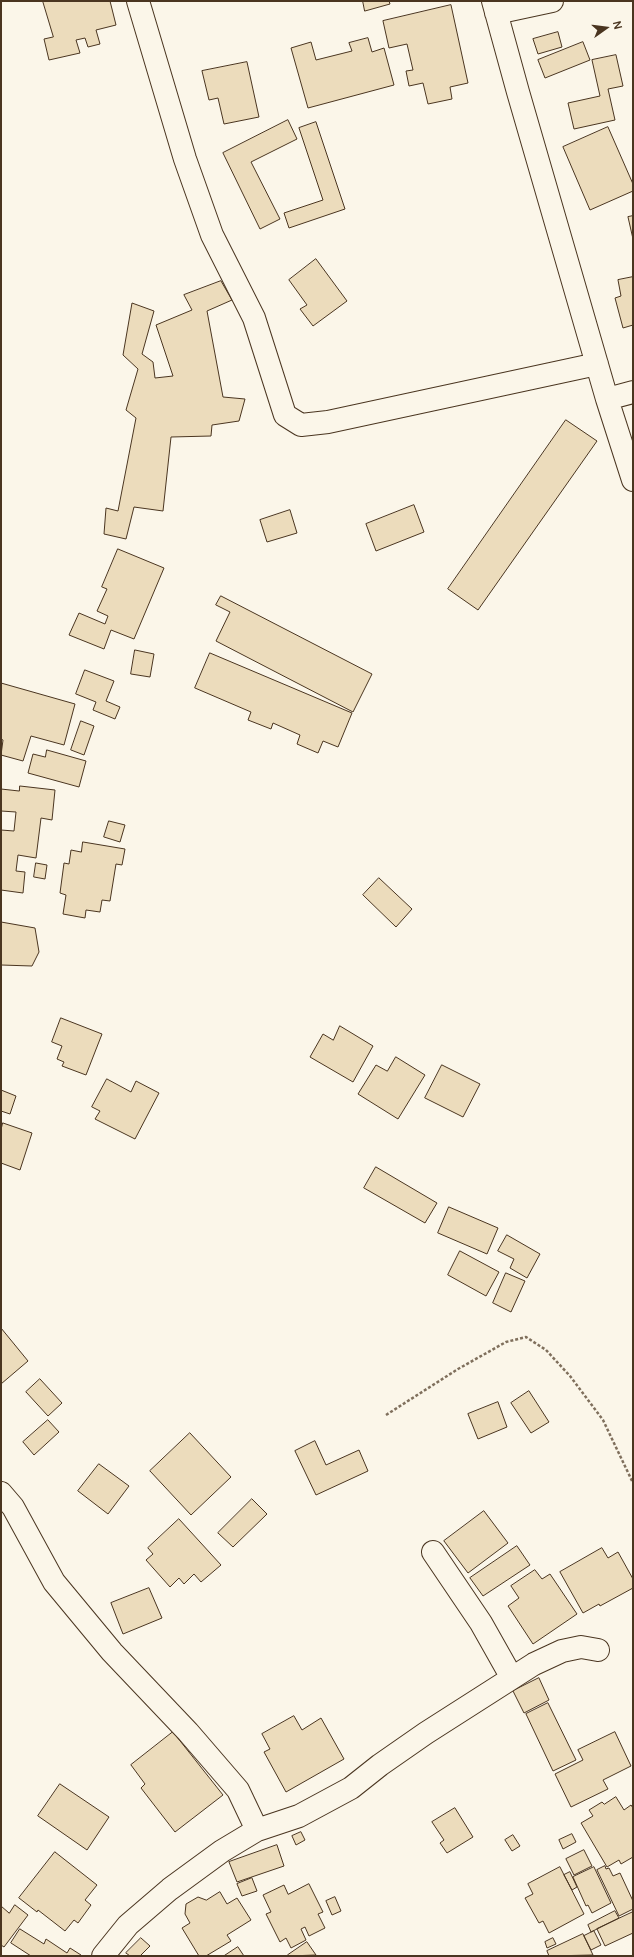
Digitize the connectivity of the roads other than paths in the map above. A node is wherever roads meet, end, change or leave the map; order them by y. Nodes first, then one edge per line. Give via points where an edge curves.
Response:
1 (138, 1) edge
2 (552, 1) edge
3 (495, 7) edge
4 (597, 364) junction
5 (633, 392) edge
6 (607, 399) junction
7 (633, 480) edge
8 (1, 1493) edge
9 (433, 1552) dead end
10 (598, 1650) dead end
11 (512, 1678) junction
12 (256, 1830) junction
13 (103, 1956) edge

1 - 4 street via 185,159 212,235 254,318 285,415 301,425 328,422
2 - 3 street
3 - 4 street
4 - 6 street
5 - 6 street
6 - 7 street
8 - 12 street via 13,1507 54,1582 112,1652 188,1732 238,1790
9 - 11 street via 481,1623
10 - 11 street via 581,1647 562,1651
11 - 12 street via 426,1733 351,1788 299,1816
12 - 13 street via 222,1850 170,1889 128,1925

